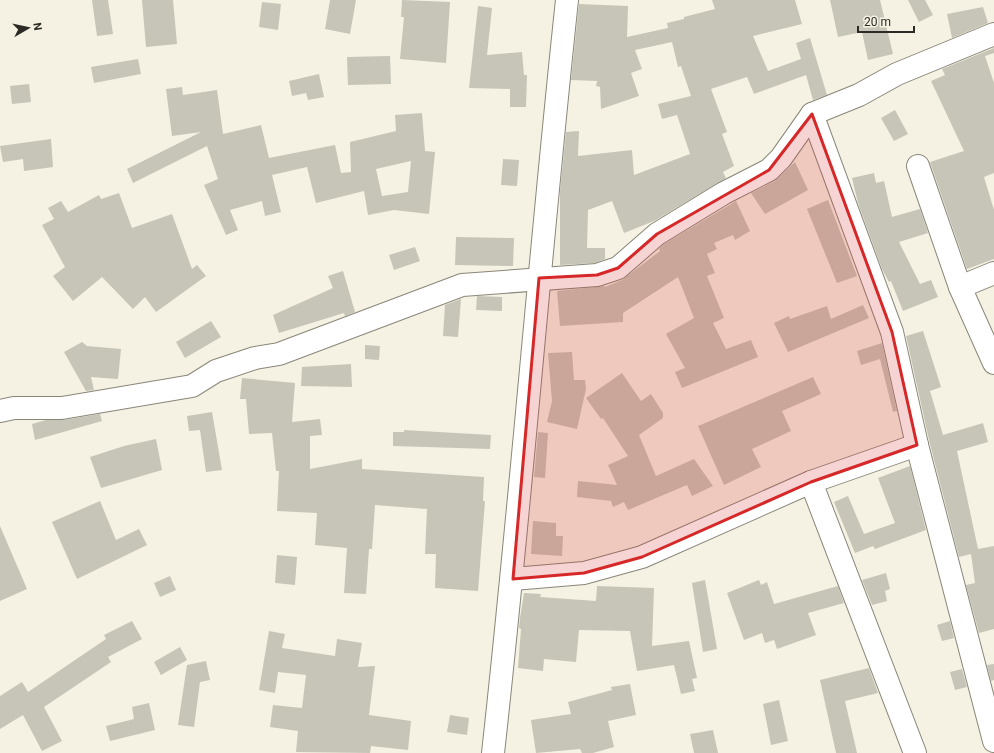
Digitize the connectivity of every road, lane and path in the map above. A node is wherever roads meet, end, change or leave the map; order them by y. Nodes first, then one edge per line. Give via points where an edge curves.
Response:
1 (567, 0) edge
2 (994, 34) edge
3 (812, 114) junction
4 (918, 166) dead end
5 (994, 273) edge
6 (539, 278) junction
7 (960, 287) junction
8 (994, 363) edge
9 (0, 411) edge
10 (917, 445) junction
11 (811, 482) junction
12 (513, 579) junction
13 (994, 741) edge
14 (493, 753) edge
15 (915, 753) edge

1 - 6 street
2 - 3 street via 897,74 859,95
3 - 6 street via 781,158 769,170 724,193 657,234 618,268 597,275
3 - 10 street via 892,332
4 - 7 street
5 - 7 street
6 - 9 street via 462,285 279,354 255,358 216,371 192,386 62,408 14,408
6 - 12 street
7 - 8 street
10 - 11 street
10 - 13 street
11 - 12 street via 642,557 584,573
11 - 15 street
12 - 14 street

